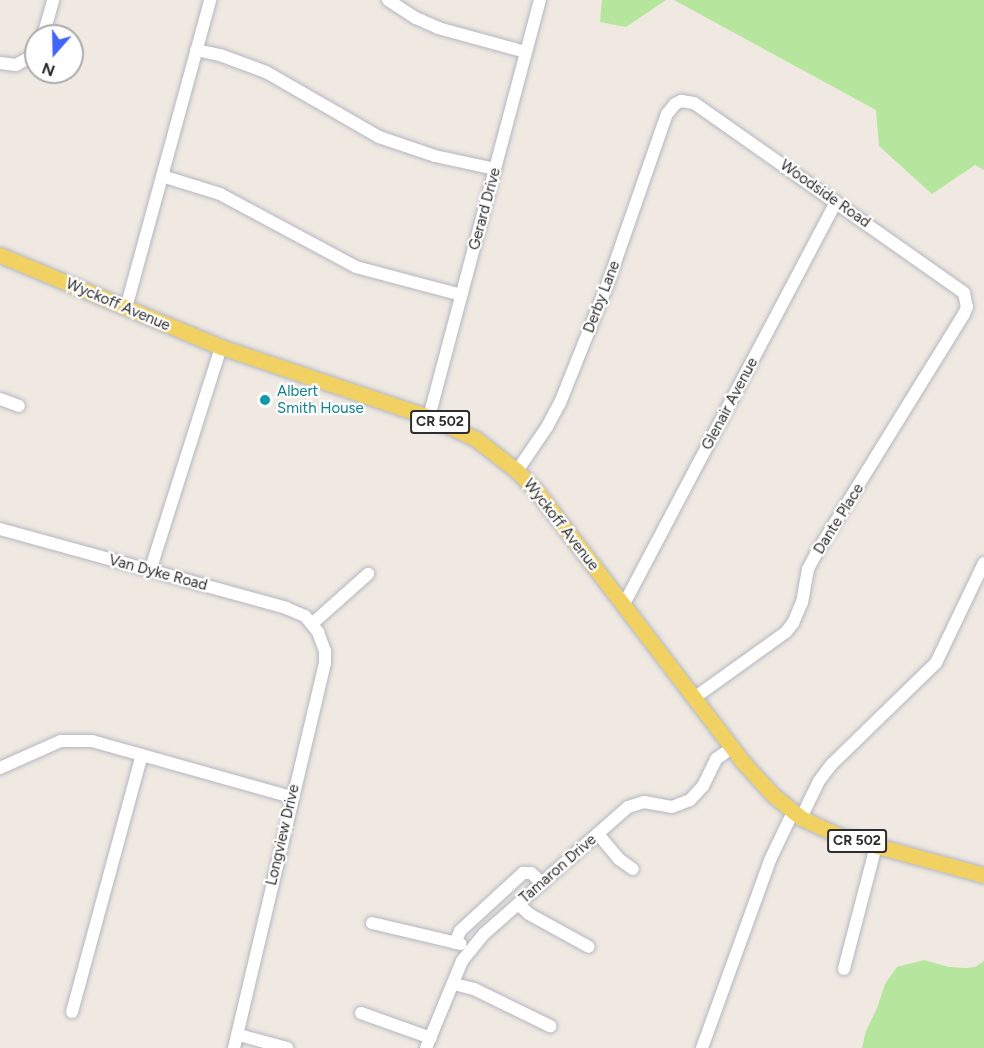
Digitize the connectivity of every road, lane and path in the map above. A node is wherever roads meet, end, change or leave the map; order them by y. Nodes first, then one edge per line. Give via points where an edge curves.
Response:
1 (53, 0) edge
2 (210, 0) edge
3 (388, 0) edge
4 (540, 0) edge
5 (46, 24) edge
6 (196, 50) junction
7 (526, 52) junction
8 (24, 62) edge
9 (0, 63) edge
10 (667, 114) joint
11 (495, 169) junction
12 (162, 176) junction
13 (836, 202) junction
14 (0, 255) edge
15 (461, 296) junction
16 (126, 309) junction
17 (964, 314) joint
18 (221, 348) junction
19 (0, 399) edge
20 (19, 406) dead end
21 (429, 417) junction
22 (517, 471) junction
23 (0, 530) edge
24 (984, 563) edge
25 (150, 571) junction
26 (368, 574) dead end
27 (623, 606) junction
28 (312, 623) junction
29 (694, 698) junction
30 (732, 748) junction
31 (142, 755) junction
32 (0, 768) edge
33 (291, 796) junction
34 (797, 815) junction
35 (598, 834) junction
36 (876, 846) junction
37 (633, 869) dead end
38 (984, 875) edge
39 (542, 883) junction
40 (518, 904) junction
41 (372, 923) dead end
42 (455, 943) junction
43 (471, 947) junction
44 (589, 947) dead end
45 (844, 969) dead end
46 (454, 984) junction
47 (72, 1012) dead end
48 (361, 1013) dead end
49 (550, 1026) dead end
50 (238, 1035) junction
51 (429, 1043) edge
52 (234, 1048) edge
53 (287, 1048) edge
54 (702, 1048) edge

1 - 5 street
2 - 6 street
3 - 7 street via 438,28
4 - 7 street, Gerard Drive
6 - 11 street via 266,72 379,138
6 - 12 street
7 - 11 street, Gerard Drive
8 - 9 street
10 - 13 street, Woodside Road via 681,101 694,103
10 - 22 street, Derby Lane via 608,283 560,404
11 - 15 street, Gerard Drive
12 - 15 street via 220,194 356,267
12 - 16 street
13 - 17 street, Woodside Road via 960,288 967,300
13 - 27 street, Glenair Avenue
14 - 16 main road, Wyckoff Avenue / CR 502
15 - 21 street, Gerard Drive
16 - 18 main road, Wyckoff Avenue / CR 502
17 - 29 street, Dante Place via 816,554 808,569 794,623
18 - 21 main road, Wyckoff Avenue / CR 502
18 - 25 street
19 - 20 street
21 - 22 main road, Wyckoff Avenue / CR 502 via 476,439
22 - 27 main road, Wyckoff Avenue / CR 502
23 - 25 street, Van Dyke Road
24 - 34 street via 936,663 832,764
25 - 28 street, Van Dyke Road via 295,611
26 - 28 street
27 - 29 main road, Wyckoff Avenue / CR 502
28 - 33 street, Longview Drive via 323,641 325,663
29 - 30 main road, Wyckoff Avenue / CR 502
30 - 34 main road, Wyckoff Avenue / CR 502 via 773,795
30 - 35 street, Tamaron Drive via 716,759 703,786 690,800 672,807 635,804
31 - 32 street via 76,740 45,746
31 - 33 street
31 - 47 street
33 - 50 street, Longview Drive
34 - 36 main road, CR 502 via 840,836
34 - 54 street via 770,860
35 - 37 street
35 - 39 street, Tamaron Drive
36 - 38 main road, CR 502
36 - 45 street
39 - 40 street, Tamaron Drive
39 - 42 street via 531,873 518,876 460,931
40 - 43 street, Tamaron Drive
40 - 44 street
41 - 42 street
42 - 43 street
43 - 46 street, Tamaron Drive
46 - 49 street via 474,989
46 - 51 street, Tamaron Drive
48 - 51 street
50 - 52 street, Longview Drive
50 - 53 street

